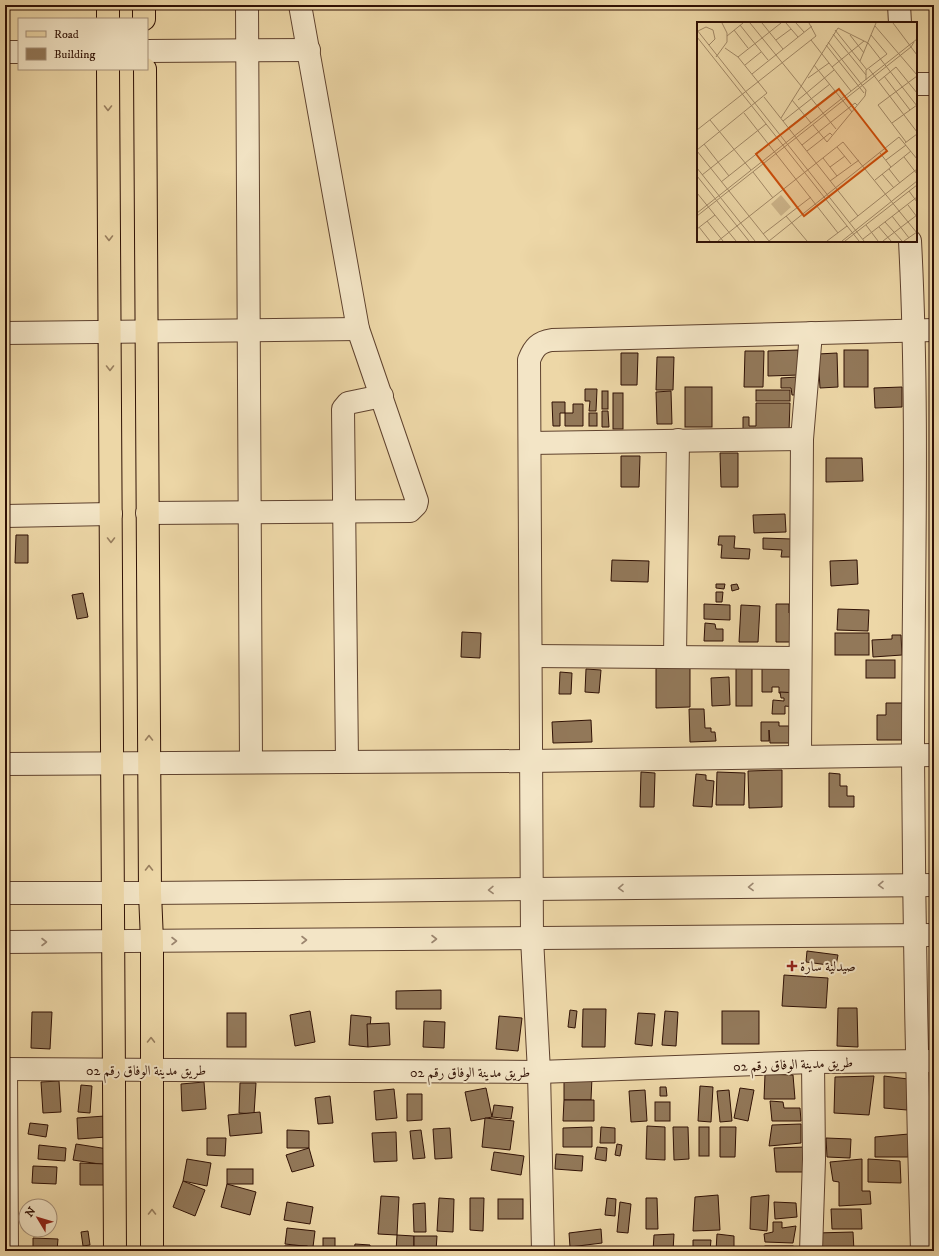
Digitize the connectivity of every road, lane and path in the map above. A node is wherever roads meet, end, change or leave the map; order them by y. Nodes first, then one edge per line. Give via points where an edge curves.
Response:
1 (108, 5) edge
2 (144, 5) edge
3 (247, 5) edge
4 (300, 5) edge
5 (900, 5) edge
6 (108, 18) edge
7 (144, 18) edge
8 (900, 22) edge
9 (247, 50) junction
10 (309, 50) junction
11 (148, 51) edge
12 (5, 52) edge
13 (18, 52) edge
14 (108, 70) edge
15 (145, 70) edge
16 (917, 84) edge
17 (934, 84) edge
18 (910, 242) edge
19 (358, 329) junction
20 (249, 330) junction
21 (924, 331) edge
22 (110, 332) junction
23 (146, 332) junction
24 (5, 333) edge
25 (811, 333) junction
26 (382, 396) junction
27 (802, 439) junction
28 (678, 440) junction
29 (530, 443) junction
30 (250, 512) junction
31 (344, 512) junction
32 (147, 513) junction
33 (111, 514) junction
34 (5, 516) edge
35 (531, 656) junction
36 (674, 656) junction
37 (800, 658) junction
38 (924, 755) edge
39 (800, 756) junction
40 (251, 761) junction
41 (347, 761) junction
42 (531, 761) junction
43 (112, 763) junction
44 (149, 763) junction
45 (5, 764) edge
46 (924, 885) edge
47 (532, 889) junction
48 (5, 893) edge
49 (113, 893) junction
50 (150, 894) junction
51 (925, 935) edge
52 (532, 938) junction
53 (152, 941) junction
54 (5, 942) edge
55 (114, 942) junction
56 (925, 1061) edge
57 (813, 1062) junction
58 (5, 1069) edge
59 (151, 1069) junction
60 (114, 1070) junction
61 (539, 1072) junction
62 (7, 1251) edge
63 (115, 1251) edge
64 (152, 1251) edge
65 (543, 1251) edge
66 (811, 1251) edge
67 (922, 1251) edge

1 - 6 main road
2 - 7 main road
3 - 9 street
4 - 10 street
5 - 8 street
9 - 10 street
9 - 11 street
9 - 20 street
10 - 19 street
12 - 13 street
14 -> 22 main road
15 - 23 main road
16 - 17 street
18 - 21 street
19 - 20 street
19 - 26 street
20 - 23 street
20 - 30 street
21 - 25 street
21 - 38 street
22 - 23 street
22 - 24 street
22 -> 33 main road
23 - 32 main road
25 - 27 street
25 - 29 street via 541,342 533,350 529,360
26 - 31 street via 348,403 343,409
26 - 31 street via 417,501 416,505 410,512
27 - 28 street
27 - 37 street
28 - 29 street
28 - 36 street
29 - 35 street
30 - 31 street
30 - 32 street
30 - 40 street
31 - 41 street
44 -> 32 main road
33 - 34 street
33 -> 43 main road
35 - 36 street
35 - 42 street
36 - 37 street
37 - 39 street
38 - 39 street
38 - 46 street
39 - 42 street
40 - 41 street
40 - 44 street
41 - 42 street
42 - 47 street
43 - 44 street
43 - 45 street
43 - 49 main road
50 -> 44 main road
46 -> 47 street
46 - 51 street
47 -> 50 street
47 - 52 street
48 - 49 street
49 - 50 street
49 - 55 main road
50 - 53 main road
51 - 52 street
51 - 56 street
53 -> 52 street
52 - 61 street
53 - 55 street
59 -> 53 main road
54 -> 55 street
55 - 60 main road
56 - 57 street, طريق مدينة الوفاق رقم 02
56 - 67 street
57 - 61 street, طريق مدينة الوفاق رقم 02
57 - 66 street via 814,1158
58 - 60 street, طريق مدينة الوفاق رقم 02
58 - 62 street
59 - 60 street, طريق مدينة الوفاق رقم 02
59 - 61 street, طريق مدينة الوفاق رقم 02
64 -> 59 main road
60 - 63 main road
61 - 65 street

